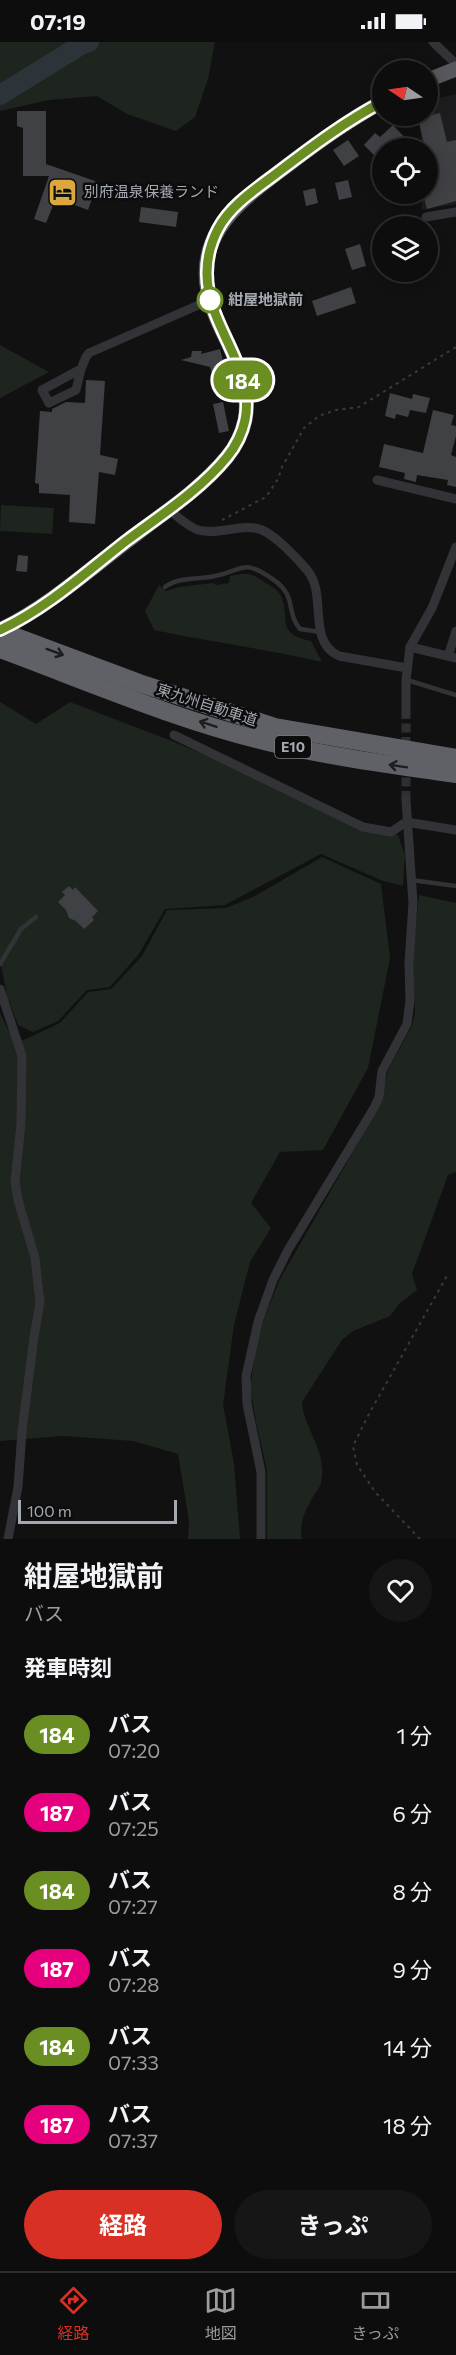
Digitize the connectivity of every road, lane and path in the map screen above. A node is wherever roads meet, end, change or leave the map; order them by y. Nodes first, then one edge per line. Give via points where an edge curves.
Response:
1 (433, 42) edge
2 (456, 64) edge
3 (456, 69) edge
4 (438, 76) edge
5 (372, 108) edge
6 (456, 212) edge
7 (432, 216) edge
8 (210, 300) junction
9 (456, 347) edge
10 (81, 369) dead end
11 (377, 480) dead end
12 (456, 499) edge
13 (168, 509) junction
14 (209, 531) junction
15 (456, 548) edge
16 (165, 587) dead end
17 (0, 631) edge
18 (456, 631) edge
19 (321, 632) junction
20 (410, 647) junction
21 (0, 649) edge
22 (452, 657) edge
23 (407, 668) junction
24 (406, 680) junction
25 (137, 691) junction
26 (456, 695) edge
27 (406, 713) tunnel mouth
28 (174, 735) dead end
29 (456, 759) edge
30 (456, 774) edge
31 (406, 800) tunnel mouth
32 (406, 822) junction
33 (456, 830) edge
34 (410, 880) junction
35 (456, 886) edge
36 (36, 917) dead end
37 (0, 964) edge
38 (0, 989) edge
39 (448, 1274) dead end
40 (8, 1539) edge
41 (261, 1539) edge
42 (420, 1539) edge

1 - 2 street
3 - 4 highway
5 - 8 highway via 330,133 231,211 218,229 208,261
6 - 7 street
8 - 10 street via 96,350 86,357
8 - 13 highway via 244,385 245,419 238,441 226,458
9 - 14 path via 359,407 319,416 304,428 266,497 211,525
11 - 12 street
13 - 14 street via 197,530
13 - 17 highway via 55,598
14 - 19 street via 254,528 274,539 313,579
15 - 20 street via 432,608
16 - 19 lane via 252,567 283,588 292,618 300,629
17 -> 25 highway, 東九州自動車道 / E10
18 - 22 street
19 - 23 street via 326,646 339,656
20 - 22 street
20 - 23 street
21 - 25 highway, 東九州自動車道 / E10
23 - 24 street
24 - 26 lane
24 - 27 street
25 - 29 highway, 東九州自動車道 / E10 via 275,727
30 -> 25 highway, 東九州自動車道 / E10 via 272,743 215,727
28 - 32 street via 363,827 391,832
31 - 32 street
32 - 33 street
32 - 34 street
34 - 35 lane
34 - 41 street via 413,903 406,1024 384,1067 374,1108 279,1267 248,1362 247,1404 261,1478
36 - 37 lane via 21,929
38 - 40 street via 22,1056 15,1182 34,1258 40,1302
39 - 42 path via 353,1446 357,1465 376,1493

